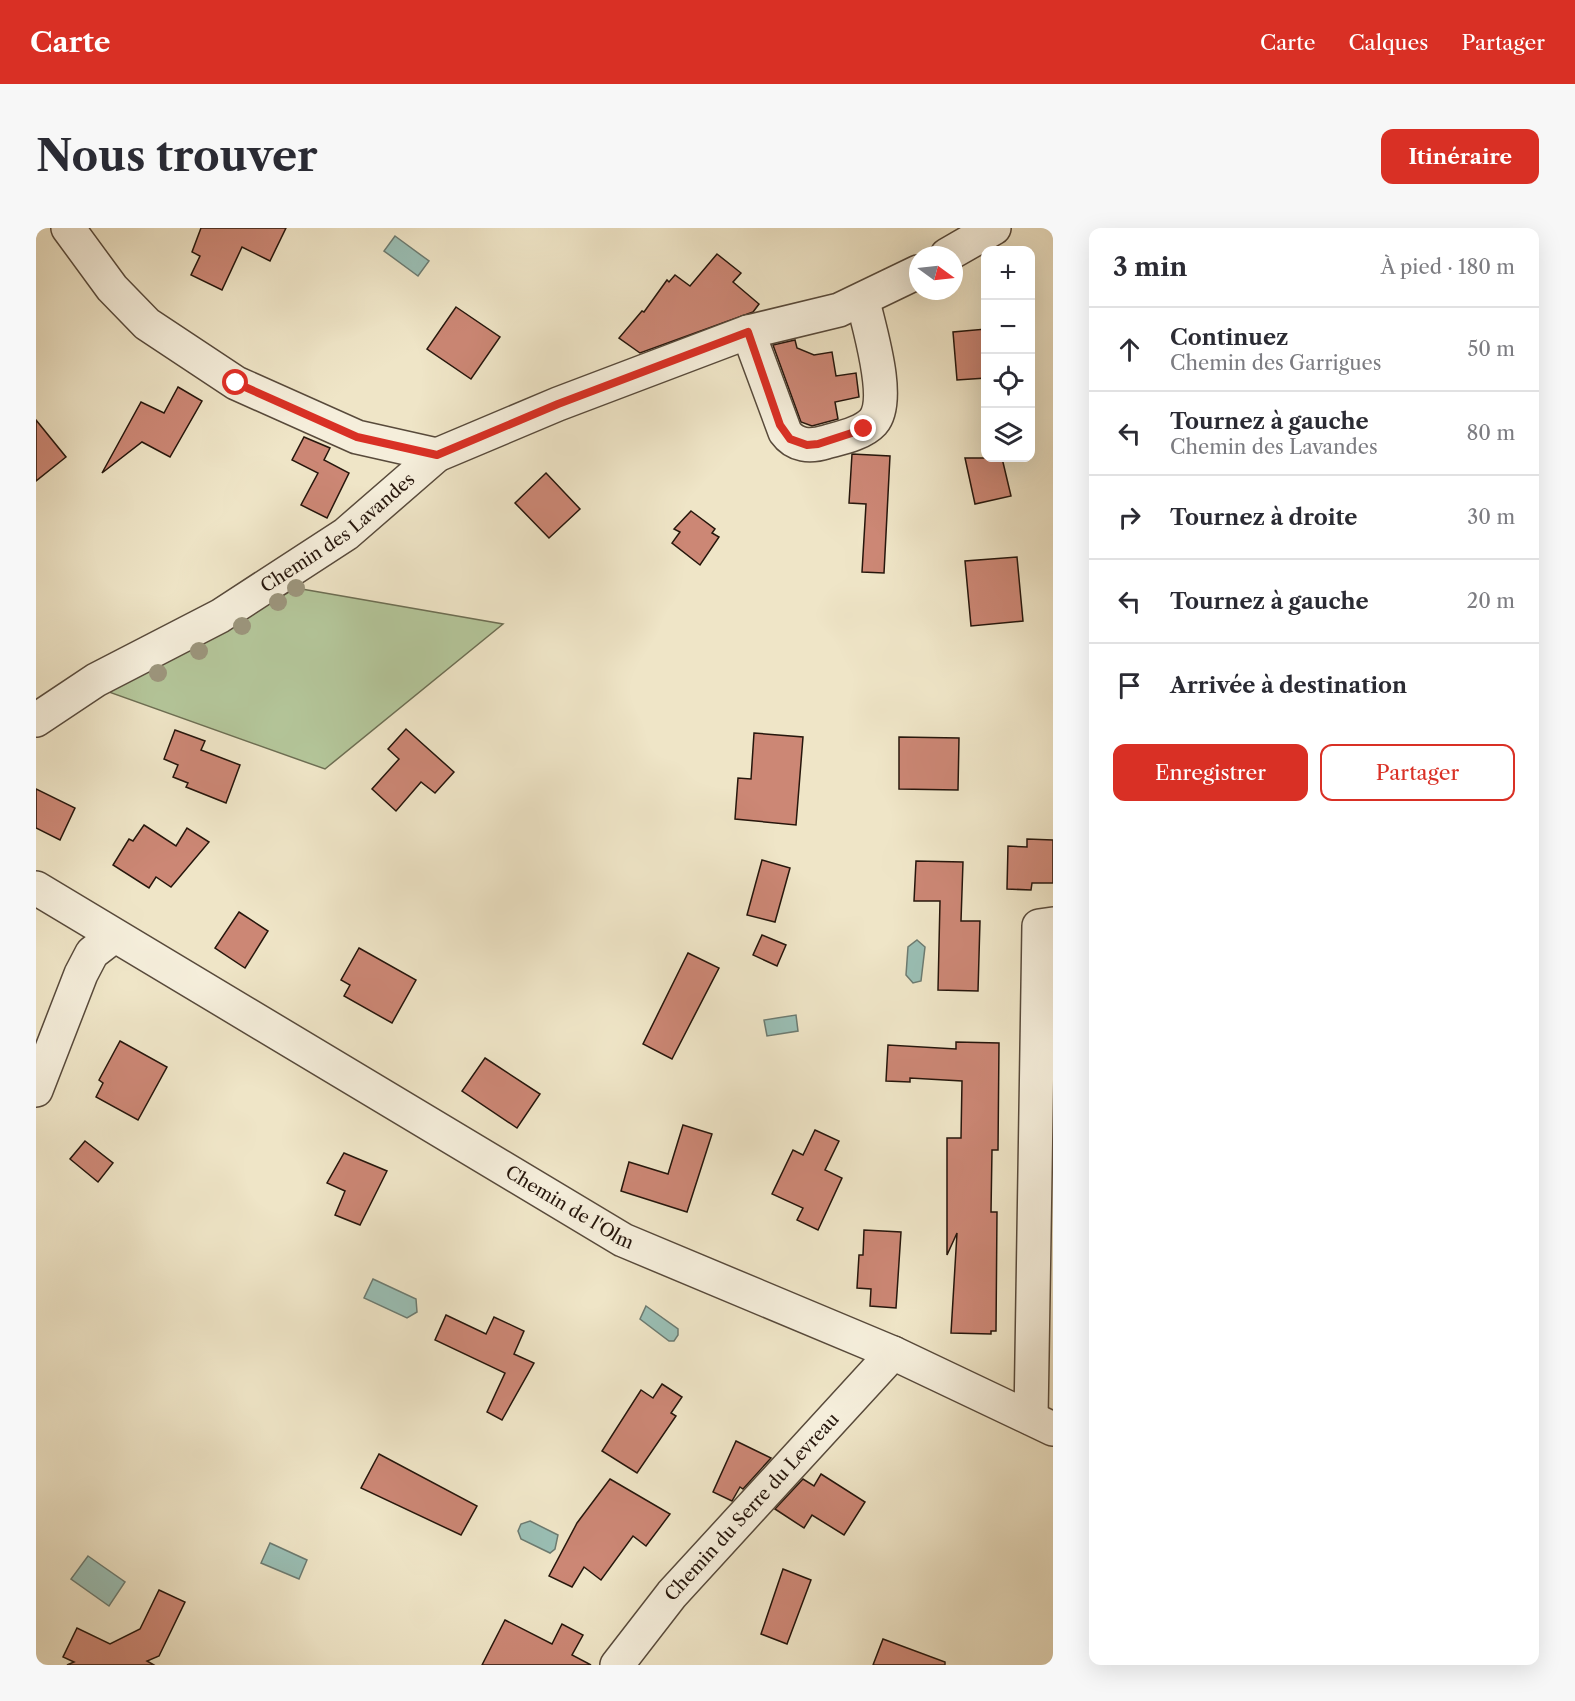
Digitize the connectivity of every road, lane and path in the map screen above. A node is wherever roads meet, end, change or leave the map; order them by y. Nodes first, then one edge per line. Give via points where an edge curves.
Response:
1 (69, 228) edge
2 (994, 228) edge
3 (963, 246) edge
4 (909, 277) edge
5 (863, 301) junction
6 (748, 332) junction
7 (437, 455) junction
8 (36, 720) edge
9 (36, 888) edge
10 (1046, 925) edge
11 (114, 936) junction
12 (36, 1090) edge
13 (893, 1353) junction
14 (1042, 1424) edge
15 (617, 1665) edge

1 - 7 street via 112,288 147,324 236,383 357,437
2 - 3 street
4 - 5 street, Chemin des Lavandes
5 - 6 street, Chemin des Lavandes
5 - 6 street via 881,393 879,411 864,429 818,444 797,443 785,432
6 - 7 street, Chemin des Lavandes
7 - 8 street, Chemin des Lavandes via 346,534 220,616 96,680
9 - 11 street, Chemin de l'Olm
10 - 14 street
11 - 12 street via 92,953 81,974
11 - 13 street, Chemin de l'Olm via 623,1240
13 - 14 street, Chemin de l'Olm
13 - 15 street, Chemin du Serre du Levreau via 672,1594

